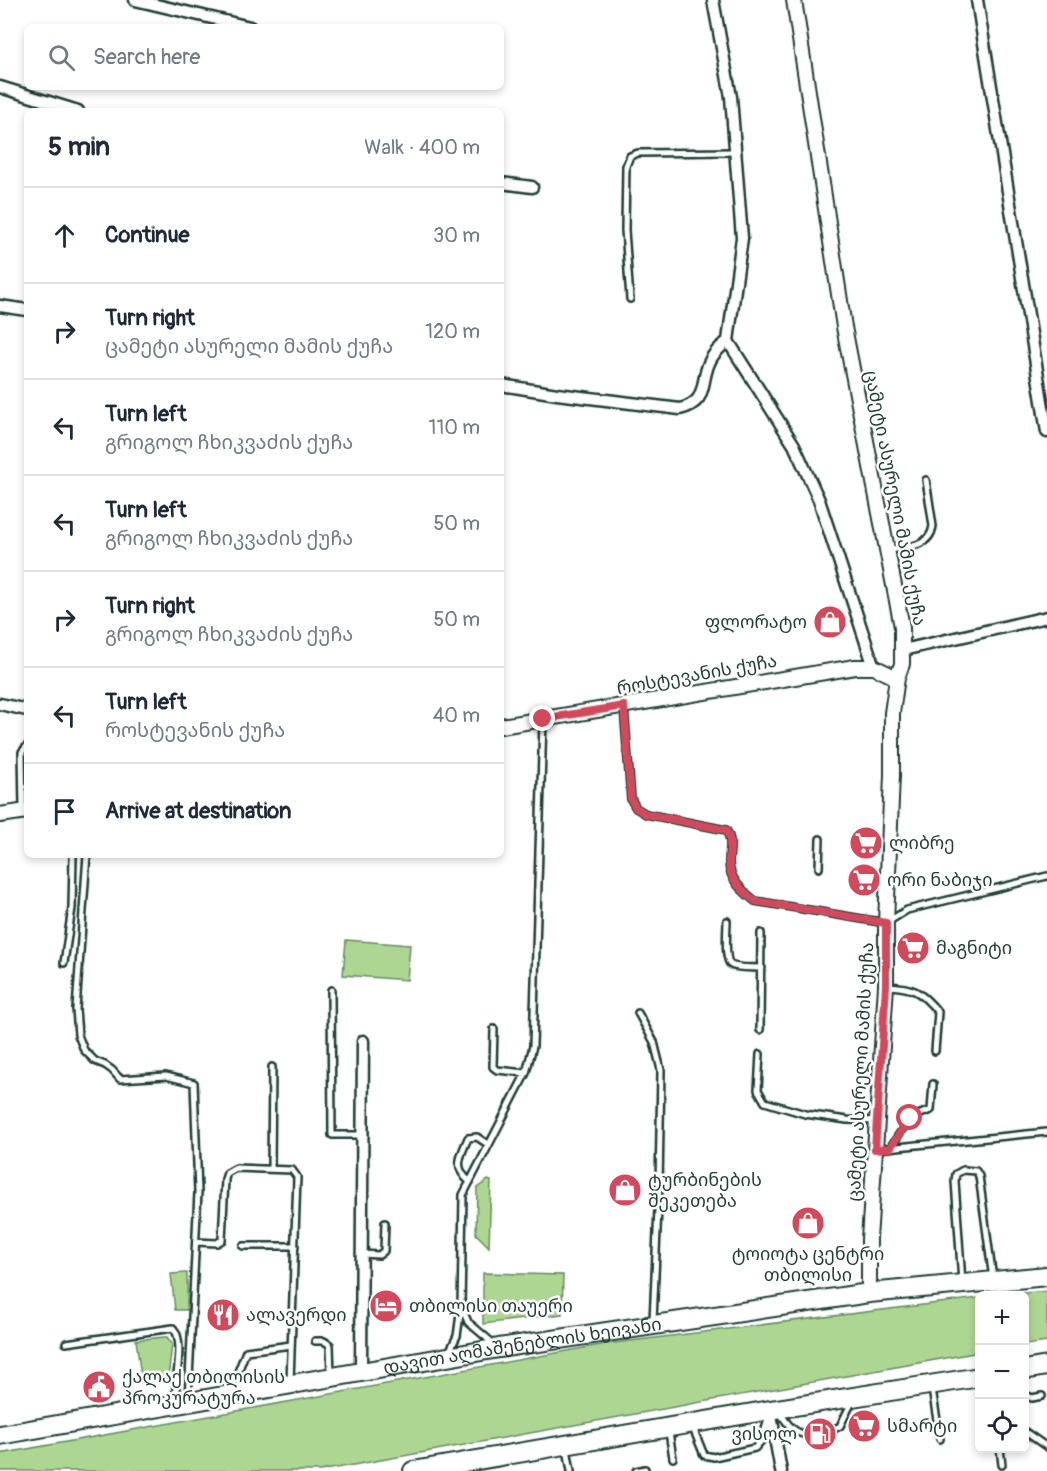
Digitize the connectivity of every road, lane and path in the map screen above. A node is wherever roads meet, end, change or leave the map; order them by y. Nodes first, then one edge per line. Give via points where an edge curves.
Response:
1 (135, 0) edge
2 (713, 0) edge
3 (794, 0) edge
4 (977, 0) edge
5 (237, 24) edge
6 (0, 87) edge
7 (68, 108) edge
8 (736, 152) junction
9 (504, 183) edge
10 (532, 187) dead end
11 (630, 299) dead end
12 (0, 306) edge
13 (24, 310) edge
14 (728, 341) junction
15 (504, 385) edge
16 (1047, 432) edge
17 (926, 480) dead end
18 (887, 550) junction
19 (1047, 616) edge
20 (903, 650) junction
21 (874, 667) junction
22 (897, 678) junction
23 (0, 704) edge
24 (624, 706) junction
25 (24, 709) edge
26 (543, 719) junction
27 (504, 726) edge
28 (24, 750) edge
29 (24, 777) edge
30 (24, 811) edge
31 (0, 815) edge
32 (820, 839) dead end
33 (73, 858) edge
34 (87, 858) edge
35 (819, 868) dead end
36 (1047, 876) edge
37 (727, 921) dead end
38 (886, 923) junction
39 (761, 933) dead end
40 (64, 963) dead end
41 (762, 968) junction
42 (886, 986) junction
43 (331, 990) dead end
44 (638, 1013) dead end
45 (494, 1029) dead end
46 (760, 1030) dead end
47 (363, 1041) dead end
48 (935, 1051) dead end
49 (760, 1054) dead end
50 (272, 1067) dead end
51 (526, 1073) junction
52 (933, 1084) dead end
53 (877, 1121) junction
54 (1047, 1132) edge
55 (362, 1135) junction
56 (489, 1145) junction
57 (890, 1148) junction
58 (875, 1149) junction
59 (271, 1169) junction
60 (470, 1182) junction
61 (385, 1223) dead end
62 (196, 1242) junction
63 (243, 1246) dead end
64 (295, 1246) junction
65 (361, 1254) junction
66 (1047, 1276) edge
67 (993, 1280) junction
68 (962, 1283) junction
69 (869, 1293) junction
70 (461, 1307) junction
71 (653, 1325) junction
72 (315, 1341) dead end
73 (66, 1343) dead end
74 (291, 1345) junction
75 (499, 1348) junction
76 (445, 1357) junction
77 (1047, 1366) edge
78 (1029, 1369) edge
79 (361, 1371) junction
80 (331, 1376) junction
81 (975, 1380) edge
82 (290, 1384) junction
83 (931, 1384) junction
84 (229, 1394) junction
85 (855, 1396) junction
86 (1029, 1396) edge
87 (1042, 1396) dead end
88 (182, 1402) junction
89 (774, 1409) junction
90 (692, 1423) junction
91 (668, 1427) junction
92 (828, 1432) dead end
93 (1029, 1434) edge
94 (811, 1435) dead end
95 (0, 1436) edge
96 (940, 1439) dead end
97 (567, 1444) junction
98 (1047, 1447) edge
99 (1000, 1453) edge
100 (674, 1458) dead end
101 (1002, 1465) dead end
102 (645, 1469) dead end
103 (423, 1470) edge
104 (571, 1471) edge
105 (636, 1471) edge
106 (781, 1471) edge

1 - 5 street
2 - 8 street via 731,97
3 - 18 street, ცამეტი ასურელი მამის ქუჩა via 844,327
4 - 16 street
6 - 7 street
8 - 11 lane via 630,156 626,166 625,230
8 - 14 street via 742,238
9 - 10 street
12 - 13 street
14 - 15 street via 709,362 699,398 690,407 680,409
14 - 21 street via 794,445 819,500
17 - 18 lane via 933,526 930,537 922,544
18 - 20 street, ცამეტი ასურელი მამის ქუჩა
19 - 20 street
20 - 22 street, ცამეტი ასურელი მამის ქუჩა
21 - 22 street, როსტევანის ქუჩა
21 - 24 street, როსტევანის ქუჩა
22 - 38 street, ცამეტი ასურელი მამის ქუჩა via 892,713
23 - 25 street
24 - 26 street, როსტევანის ქუჩა
24 - 38 lane via 631,799 636,808 646,814 726,830 730,837 732,877 755,901 817,908
26 - 27 street, როსტევანის ქუჩა
26 - 51 lane via 533,1046
28 - 29 lane
30 - 31 street
32 - 35 lane
33 - 40 lane via 72,908
34 - 62 lane via 76,1009 78,1035 84,1050 120,1079 166,1076 194,1083
36 - 38 lane via 907,910
37 - 41 lane via 729,964
38 - 42 street, ცამეტი ასურელი მამის ქუჩა
39 - 41 lane
41 - 46 lane
42 - 48 lane via 908,987 923,994 938,1012
42 - 53 street, ცამეტი ასურელი მამის ქუჩა
43 - 55 lane via 332,1135
44 - 71 lane via 654,1042 661,1070
45 - 51 lane via 493,1067
47 - 55 street
49 - 53 lane via 758,1090 765,1102 804,1114
50 - 59 lane
51 - 56 lane
52 - 57 lane via 931,1110 910,1118
53 - 58 street, ცამეტი ასურელი მამის ქუჩა
54 - 57 lane
55 - 65 street
56 - 60 lane
56 - 60 lane via 477,1137 468,1138 459,1166
57 - 58 lane
58 - 69 street, ცამეტი ასურელი მამის ქუჩა
59 - 62 lane via 236,1168 227,1173 222,1240
59 - 64 lane via 292,1170 296,1174
60 - 70 lane via 463,1196
61 - 65 lane via 384,1251 379,1255
62 - 88 lane
63 - 64 lane
64 - 74 lane
65 - 79 street
66 - 67 highway, დავით აღმაშენებლის ხეივანი
67 - 68 highway, დავით აღმაშენებლის ხეივანი
67 - 68 lane via 979,1176 976,1171 963,1170 956,1174 955,1181
68 - 69 highway, დავით აღმაშენებლის ხეივანი
69 - 71 highway, დავით აღმაშენებლის ხეივანი
70 - 75 lane via 468,1322
70 - 76 lane via 457,1336
71 - 75 highway, დავით აღმაშენებლის ხეივანი
72 - 80 lane via 330,1345
73 - 88 lane via 173,1328 180,1340 175,1391
74 - 82 lane
74 - 84 lane via 246,1351
75 - 76 highway, დავით აღმაშენებლის ხეივანი
76 - 79 highway, დავით აღმაშენებლის ხეივანი
77 - 78 highway
79 - 80 highway, დავით აღმაშენებლის ხეივანი
80 - 82 highway, დავით აღმაშენებლის ხეივანი
81 - 83 highway
82 - 84 highway, დავით აღმაშენებლის ხეივანი
83 - 85 highway
83 - 96 lane
84 - 88 highway, დავით აღმაშენებლის ხეივანი
85 - 89 highway
85 - 92 lane via 840,1426
86 - 87 lane
88 - 95 highway, დავით აღმაშენებლის ხეივანი
89 - 90 highway
89 - 90 lane via 755,1448 714,1457 704,1455
89 - 94 lane via 799,1434
89 - 106 street
90 - 91 highway
91 - 97 highway
91 - 100 lane
93 - 98 lane
97 - 103 highway
97 - 104 lane
99 - 101 lane
102 - 105 lane

